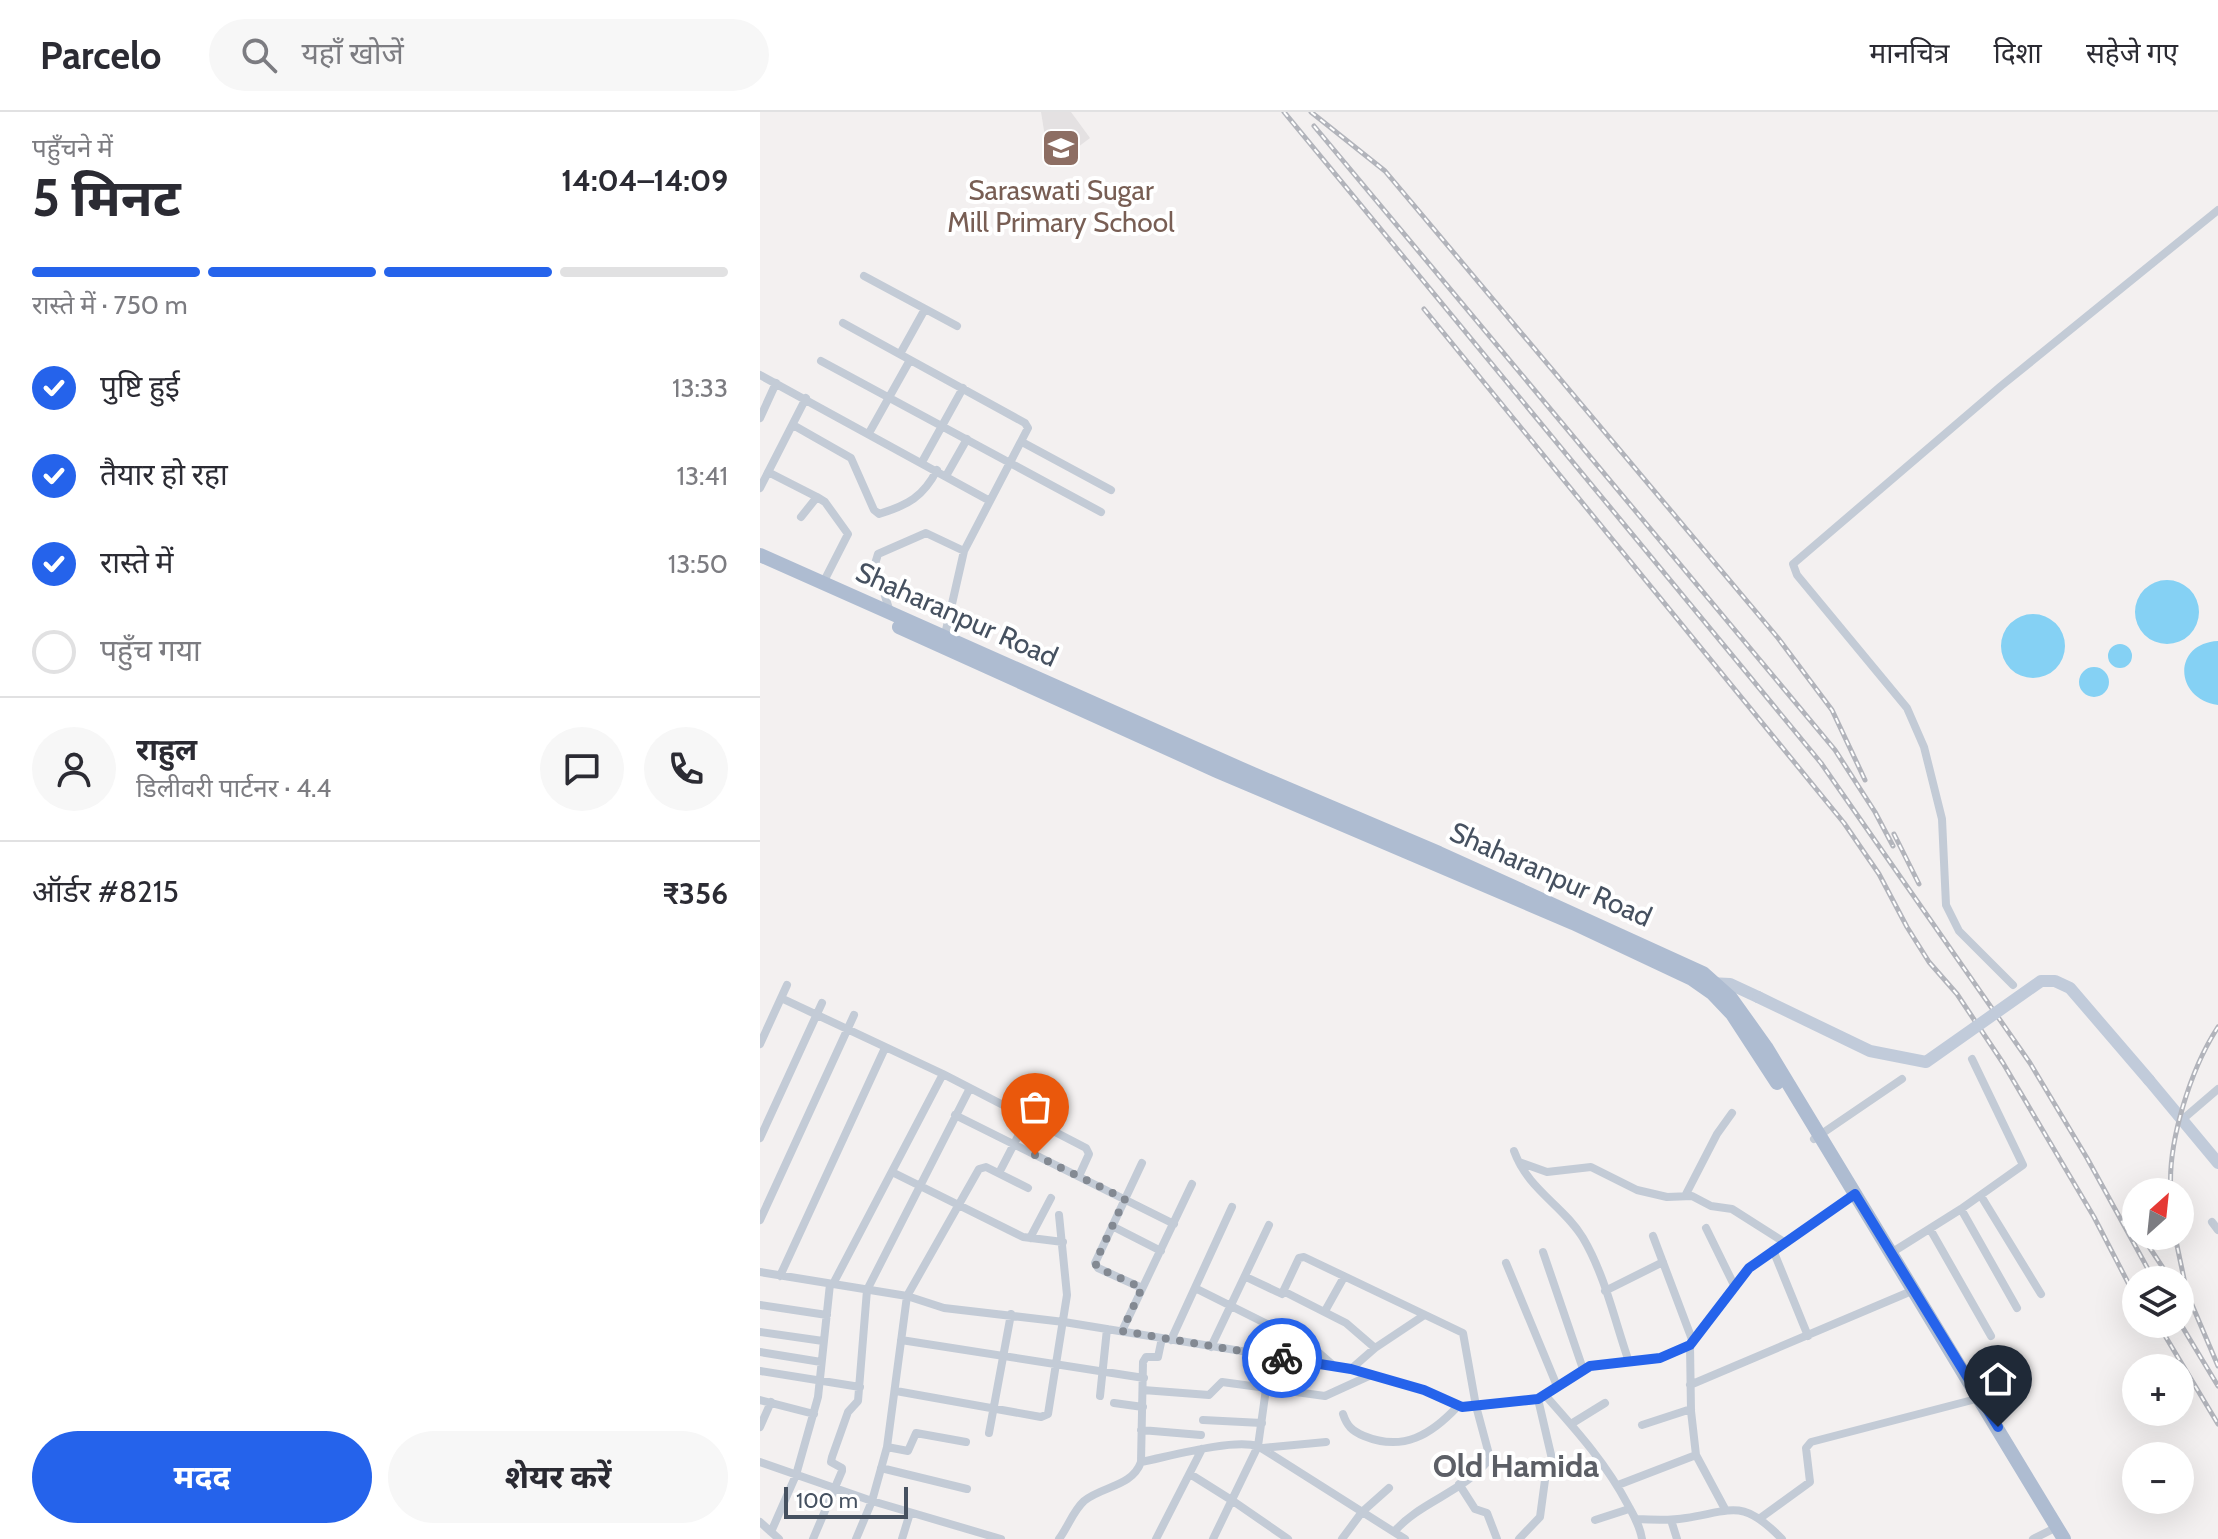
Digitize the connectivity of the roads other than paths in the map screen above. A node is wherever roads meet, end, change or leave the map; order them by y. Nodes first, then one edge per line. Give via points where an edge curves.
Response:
1 (2218, 210) edge
2 (864, 276) dead end
3 (925, 309) junction
4 (843, 323) dead end
5 (957, 326) dead end
6 (900, 354) junction
7 (910, 360) junction
8 (821, 361) dead end
9 (760, 375) edge
10 (776, 383) junction
11 (963, 388) junction
12 (806, 398) junction
13 (889, 398) junction
14 (760, 418) edge
15 (793, 425) junction
16 (942, 426) junction
17 (869, 433) junction
18 (967, 439) junction
19 (1022, 442) junction
20 (922, 462) junction
21 (1010, 463) junction
22 (937, 470) junction
23 (768, 472) junction
24 (946, 476) junction
25 (760, 488) edge
26 (1111, 490) dead end
27 (817, 497) junction
28 (990, 501) junction
29 (1101, 512) dead end
30 (801, 517) dead end
31 (964, 551) junction
32 (760, 555) edge
33 (760, 564) edge
34 (823, 583) junction
35 (890, 612) junction
36 (943, 641) junction
37 (1707, 984) junction
38 (787, 985) dead end
39 (2013, 985) dead end
40 (781, 998) junction
41 (822, 1003) dead end
42 (818, 1015) junction
43 (854, 1015) dead end
44 (847, 1031) junction
45 (760, 1044) edge
46 (885, 1048) junction
47 (1972, 1059) dead end
48 (943, 1074) junction
49 (1902, 1079) dead end
50 (970, 1088) junction
51 (2218, 1089) edge
52 (1732, 1113) dead end
53 (955, 1115) junction
54 (1028, 1117) junction
55 (2183, 1119) junction
56 (760, 1138) edge
57 (1816, 1138) junction
58 (1013, 1144) junction
59 (1514, 1151) dead end
60 (1519, 1162) junction
61 (1142, 1163) dead end
62 (2218, 1163) edge
63 (892, 1172) junction
64 (999, 1173) junction
65 (1079, 1176) junction
66 (1192, 1184) dead end
67 (919, 1186) junction
68 (1028, 1188) dead end
69 (1852, 1195) junction
70 (1685, 1196) junction
71 (1981, 1196) junction
72 (1051, 1198) dead end
73 (1125, 1199) junction
74 (958, 1205) junction
75 (1232, 1207) dead end
76 (1961, 1209) junction
77 (1059, 1215) dead end
78 (760, 1220) edge
79 (1174, 1224) junction
80 (1269, 1225) dead end
81 (1112, 1226) junction
82 (1706, 1228) dead end
83 (1930, 1229) junction
84 (1653, 1236) dead end
85 (1030, 1238) junction
86 (1063, 1242) junction
87 (1784, 1242) junction
88 (1773, 1250) junction
89 (1161, 1251) junction
90 (1543, 1252) dead end
91 (1891, 1253) junction
92 (1663, 1262) junction
93 (1506, 1263) dead end
94 (760, 1272) edge
95 (780, 1276) junction
96 (1246, 1277) junction
97 (1344, 1277) junction
98 (831, 1284) junction
99 (1734, 1285) junction
100 (1142, 1288) junction
101 (1195, 1288) junction
102 (867, 1290) junction
103 (1605, 1291) junction
104 (1285, 1292) junction
105 (1907, 1293) junction
106 (2041, 1294) dead end
107 (907, 1296) junction
108 (760, 1305) edge
109 (1232, 1305) junction
110 (2017, 1308) dead end
111 (1325, 1311) junction
112 (1011, 1314) junction
113 (827, 1315) junction
114 (1423, 1316) junction
115 (1064, 1322) junction
116 (1107, 1329) junction
117 (1122, 1331) junction
118 (760, 1332) edge
119 (1808, 1336) junction
120 (1991, 1336) dead end
121 (1167, 1339) junction
122 (901, 1340) junction
123 (823, 1341) junction
124 (1692, 1343) junction
125 (1211, 1347) junction
126 (1375, 1348) junction
127 (760, 1352) edge
128 (1004, 1358) junction
129 (821, 1362) junction
130 (1629, 1362) junction
131 (1057, 1366) junction
132 (1334, 1366) junction
133 (1351, 1369) junction
134 (1583, 1369) junction
135 (760, 1371) edge
136 (1102, 1373) junction
137 (1372, 1375) junction
138 (1144, 1378) junction
139 (820, 1382) junction
140 (1690, 1385) junction
141 (1557, 1386) junction
142 (860, 1387) junction
143 (1266, 1389) junction
144 (1143, 1390) junction
145 (896, 1391) junction
146 (1100, 1396) dead end
147 (1542, 1397) junction
148 (760, 1400) edge
149 (1976, 1400) junction
150 (771, 1402) junction
151 (1114, 1403) dead end
152 (1605, 1403) dead end
153 (1458, 1406) junction
154 (1476, 1406) junction
155 (1143, 1407) junction
156 (995, 1409) junction
157 (1691, 1409) junction
158 (814, 1414) junction
159 (1343, 1414) dead end
160 (1203, 1420) dead end
161 (1262, 1423) junction
162 (1571, 1424) junction
163 (1642, 1425) dead end
164 (760, 1427) edge
165 (1141, 1430) junction
166 (989, 1433) dead end
167 (1201, 1435) dead end
168 (966, 1442) dead end
169 (1326, 1442) dead end
170 (887, 1447) junction
171 (1260, 1447) junction
172 (1202, 1449) junction
173 (1696, 1455) junction
174 (760, 1462) edge
175 (1141, 1462) junction
176 (881, 1468) junction
177 (1190, 1474) junction
178 (796, 1475) junction
179 (1459, 1484) junction
180 (1618, 1485) junction
181 (1389, 1488) dead end
182 (835, 1489) junction
183 (967, 1489) dead end
184 (872, 1501) junction
185 (1233, 1501) junction
186 (1629, 1509) junction
187 (1725, 1509) junction
188 (1362, 1512) junction
189 (910, 1513) junction
190 (1636, 1519) junction
191 (1759, 1519) junction
192 (1595, 1520) dead end
193 (1671, 1520) junction
194 (760, 1522) edge
195 (771, 1532) junction
196 (2053, 1535) edge
197 (980, 1536) edge
198 (1400, 1537) edge
199 (779, 1539) edge
200 (813, 1539) edge
201 (856, 1539) edge
202 (902, 1539) edge
203 (1001, 1539) edge
204 (1059, 1539) edge
205 (1156, 1539) edge
206 (1213, 1539) edge
207 (1288, 1539) edge
208 (1342, 1539) edge
209 (1497, 1539) edge
210 (1519, 1539) edge
211 (1642, 1539) edge
212 (1677, 1539) edge
213 (1782, 1539) edge
214 (2033, 1539) edge
215 (2064, 1539) edge

1 - 39 street via 1793,564 1907,708 1924,747 1942,819 1946,905 1959,931
2 - 3 street
3 - 5 street
3 - 6 street
4 - 6 street
6 - 7 street
7 - 11 street
7 - 13 street
8 - 13 street
9 - 10 street
10 - 12 street
10 - 14 street
11 - 16 street
11 - 19 street via 1025,423
12 - 15 street
12 - 17 street
13 - 16 street
13 - 17 street
15 - 22 street via 851,458 879,514 920,496
15 - 23 street
16 - 18 street
16 - 20 street
17 - 20 street
18 - 21 street
18 - 24 street
19 - 21 street
19 - 26 street
20 - 22 street
21 - 28 street
21 - 29 street
22 - 24 street
23 - 25 street
23 - 27 street
24 - 28 street
27 - 30 street
27 - 34 street via 848,534
28 - 31 street
31 - 35 street via 926,533 878,554 875,564
31 - 36 street
32 - 34 main road, Shaharanpur Road
33 - 36 main road, Shaharanpur Road
34 - 35 main road, Shaharanpur Road
35 - 36 main road, Shaharanpur Road
36 - 37 main road, Shaharanpur Road via 1217,771
37 - 55 main road, bridge via 1730,984 1870,1051 1926,1062 2041,981 2055,981 2070,988
37 - 57 main road, Shaharanpur Road
38 - 40 street
40 - 42 street
40 - 45 street
41 - 42 street
42 - 44 street
42 - 56 street
43 - 44 street
44 - 46 street
44 - 78 street
46 - 48 street
46 - 95 street
47 - 71 street via 2023,1162
48 - 50 street
48 - 63 street
49 - 57 street
50 - 53 street
50 - 54 street
51 - 55 street
52 - 70 street
53 - 58 street
53 - 67 street
54 - 58 street
54 - 65 street via 1088,1149
55 - 62 main road
57 - 69 main road, Shaharanpur Road
58 - 64 street
58 - 65 street
59 - 60 street
60 - 70 street via 1547,1172 1591,1167 1637,1190
60 - 103 street via 1581,1234
61 - 73 street
63 - 67 street
63 - 98 street
64 - 68 street
64 - 74 street via 979,1169
65 - 73 street
66 - 79 street
67 - 74 street
67 - 102 street
69 - 87 street
69 - 91 main road, Shaharanpur Road
69 - 105 main road, Shaharanpur Road
70 - 87 street via 1732,1209
71 - 76 street
71 - 106 street
72 - 85 street
73 - 79 street
73 - 81 street
74 - 85 street
74 - 107 street
75 - 101 street
76 - 83 street
76 - 110 street
77 - 86 street
79 - 89 street
80 - 96 street
81 - 89 street
81 - 100 street via 1096,1265
82 - 99 street
83 - 91 street
83 - 120 street
84 - 92 street
85 - 86 street
86 - 115 street via 1068,1286
87 - 88 street
88 - 99 street
88 - 119 street
89 - 100 street
90 - 134 street
91 - 149 main road, Shaharanpur Road
92 - 103 street
92 - 124 street
93 - 141 street
94 - 95 street
95 - 98 street
96 - 104 street
96 - 109 street
97 - 104 street via 1301,1256
97 - 111 street
97 - 114 street
98 - 102 street
98 - 113 street
99 - 124 street
100 - 117 street
101 - 109 street
101 - 121 street
102 - 107 street
102 - 142 street
103 - 130 street
104 - 111 street
105 - 119 street
105 - 149 main road, Shaharanpur Road
107 - 112 street via 944,1308
107 - 122 street
108 - 113 street
109 - 125 street
109 - 132 street via 1311,1346
111 - 126 street
112 - 115 street
112 - 128 street
113 - 123 street
114 - 126 street
114 - 154 street via 1463,1333
115 - 116 street
115 - 131 street
116 - 117 street
116 - 136 street
117 - 121 street
118 - 123 street
119 - 140 street
121 - 125 street
121 - 138 street via 1158,1357 1144,1358
122 - 128 street
122 - 145 street
123 - 129 street
124 - 130 street via 1660,1358
124 - 140 street
125 - 132 street
126 - 133 street
127 - 129 street
128 - 131 street
128 - 156 street
129 - 139 street
130 - 134 street
131 - 136 street
131 - 156 street via 1048,1414
132 - 133 street
133 - 137 street
134 - 141 street
135 - 139 street
136 - 138 street
136 - 146 street
137 - 143 street via 1325,1396
137 - 153 street
138 - 144 street
139 - 142 street
139 - 158 street
140 - 157 street
141 - 147 street
142 - 182 street via 831,1460 842,1468
143 - 144 street via 1221,1382 1209,1395
143 - 161 street
144 - 155 street
145 - 156 street
145 - 170 street
147 - 154 street
147 - 162 street
147 - 210 street via 1552,1459 1540,1517
148 - 150 street
149 - 191 street via 1811,1442 1806,1448 1810,1482
149 - 196 main road, Shaharanpur Road
149 - 215 main road, Shaharanpur Road
150 - 158 street
150 - 164 street
151 - 155 street
152 - 162 street
153 - 154 street
153 - 159 street via 1423,1435 1389,1444 1352,1430
154 - 179 street via 1490,1458
155 - 165 street
156 - 166 street
157 - 163 street
157 - 173 street
158 - 178 street
160 - 161 street
161 - 171 street
162 - 180 street
165 - 167 street
165 - 175 street
168 - 170 street via 916,1433 908,1451
169 - 171 street
170 - 176 street
171 - 172 street
171 - 185 street
171 - 188 street
172 - 175 street
172 - 177 street
173 - 180 street
173 - 187 street
174 - 178 street
175 - 204 street via 1134,1475 1084,1502
176 - 183 street
176 - 184 street
177 - 185 street
177 - 205 street
178 - 182 street
178 - 195 street
179 - 198 street via 1409,1516
179 - 209 street via 1475,1509 1487,1513
180 - 186 street
181 - 188 street
182 - 184 street
182 - 200 street
184 - 189 street
184 - 201 street
185 - 206 street
185 - 207 street
186 - 190 street
186 - 192 street
187 - 191 street
187 - 193 street
188 - 198 street
188 - 208 street
189 - 197 street
189 - 202 street
190 - 193 street
190 - 211 street
191 - 213 street
193 - 212 street
194 - 195 street
195 - 199 street
196 - 214 street
197 - 203 street

